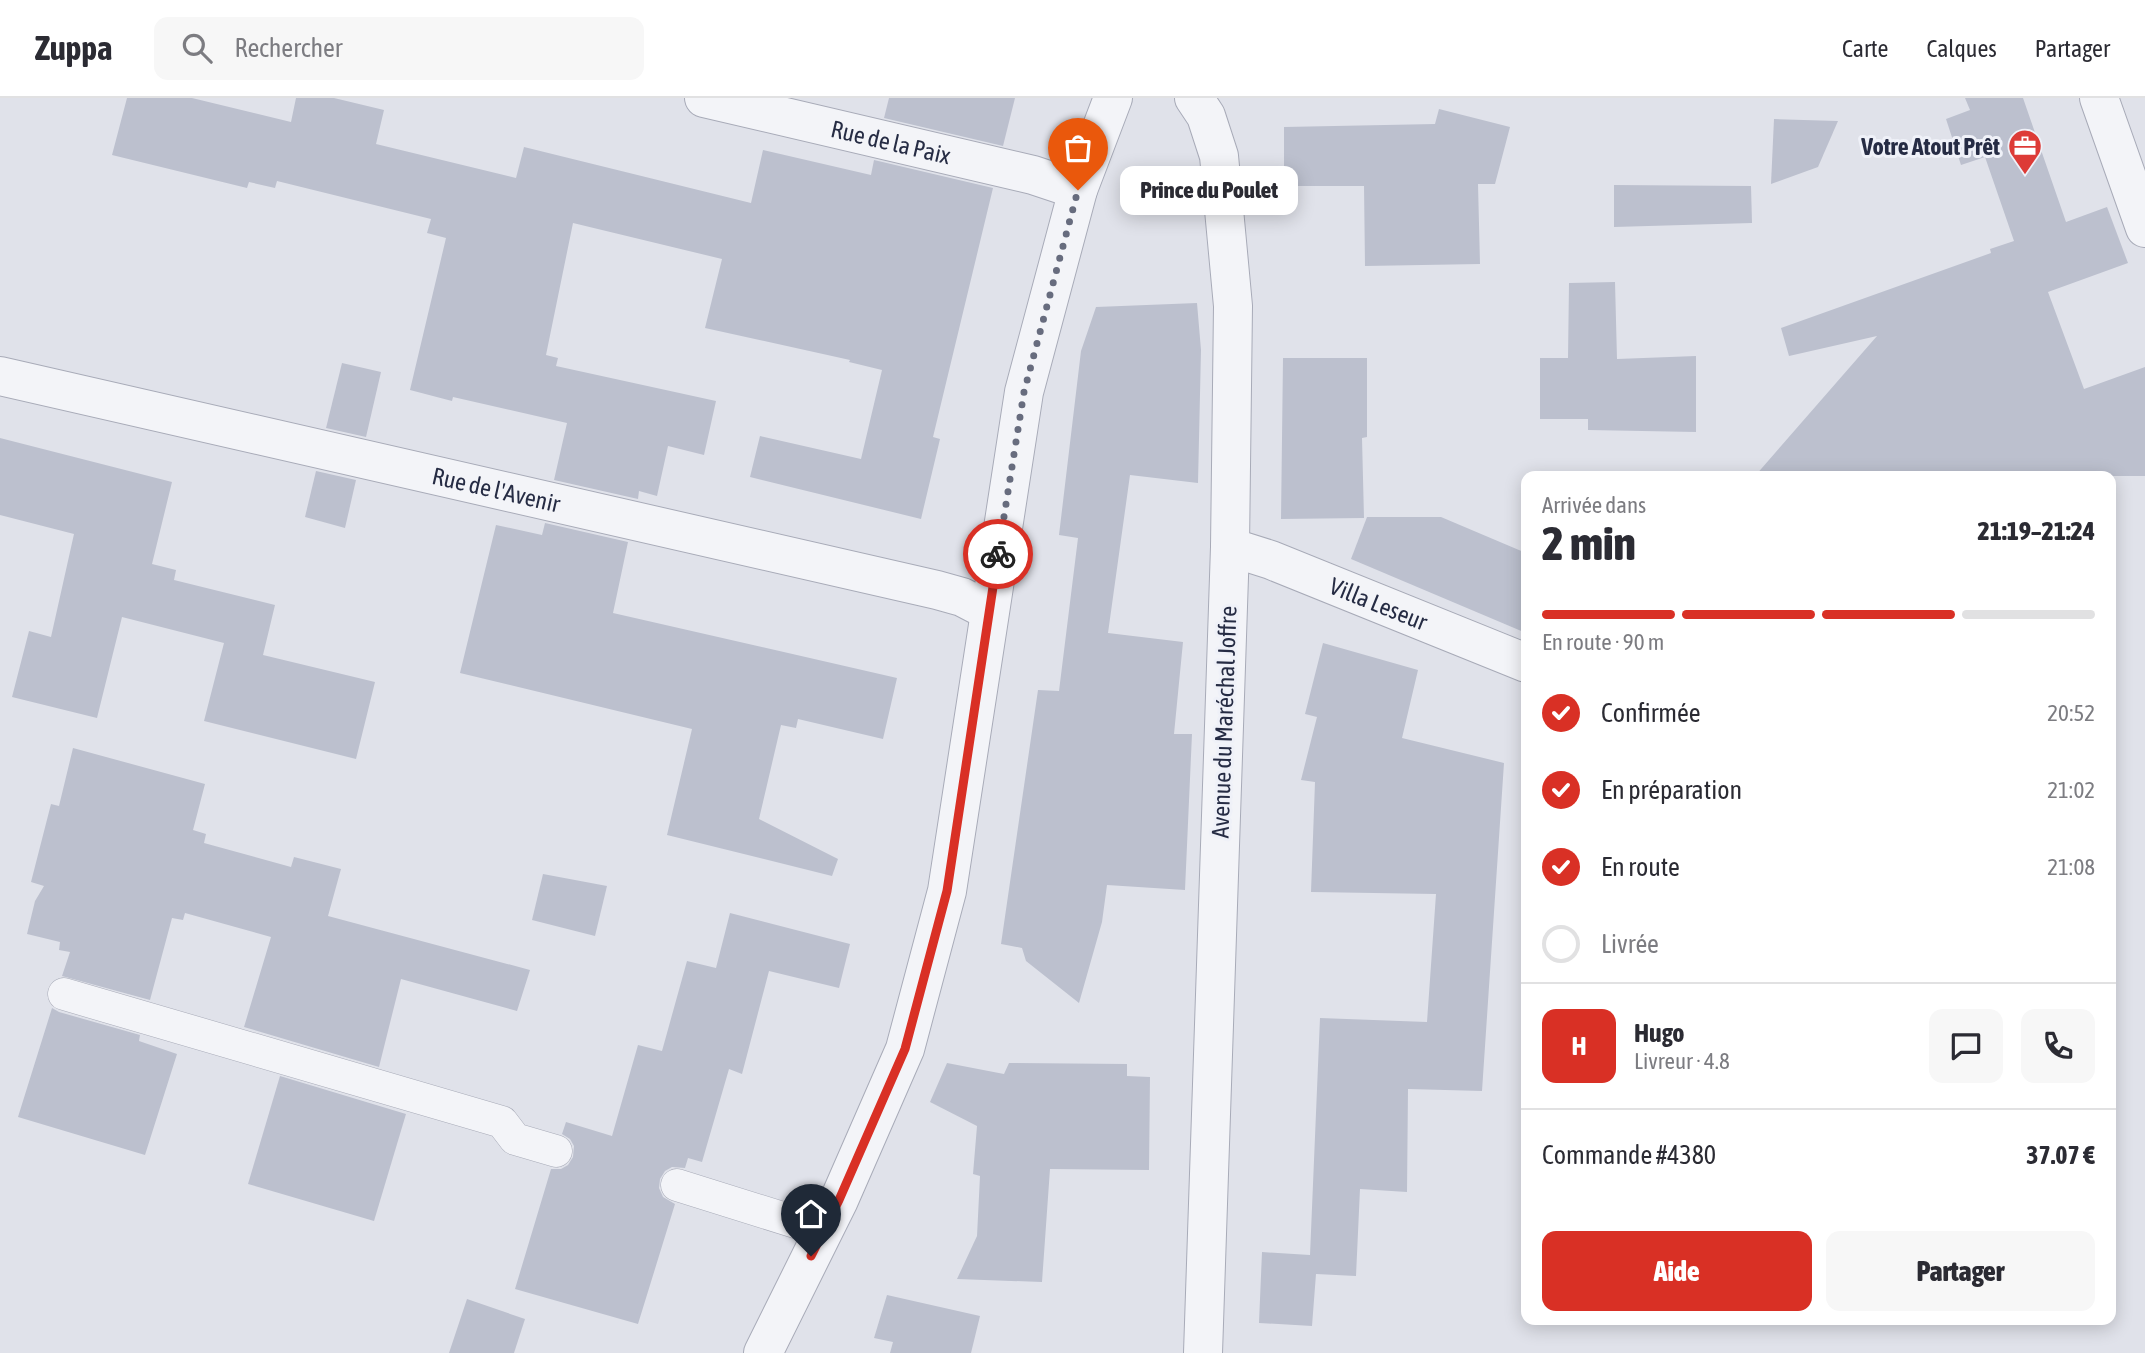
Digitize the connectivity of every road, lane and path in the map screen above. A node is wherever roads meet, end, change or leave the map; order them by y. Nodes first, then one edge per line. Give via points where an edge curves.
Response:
1 (704, 98) edge
2 (1113, 98) edge
3 (1194, 98) edge
4 (2099, 98) edge
5 (1078, 190) junction
6 (2145, 228) edge
7 (0, 376) edge
8 (1230, 547) junction
9 (989, 611) junction
10 (1521, 661) edge
11 (64, 994) dead end
12 (556, 1151) dead end
13 (677, 1185) dead end
14 (824, 1231) junction
15 (763, 1353) edge
16 (1203, 1353) edge

1 - 5 street, Rue de la Paix via 1033,175
2 - 5 street
3 - 8 street, Avenue du Maréchal Joffre via 1206,116 1219,156 1227,223 1233,306
4 - 6 street
5 - 9 street via 1024,392
7 - 9 street, Rue de l'Avenir via 936,590
8 - 10 street, Villa Leseur
8 - 16 street, Avenue du Maréchal Joffre
9 - 14 street via 947,891 909,1035
11 - 12 lane via 502,1122 515,1139
13 - 14 lane
14 - 15 street

